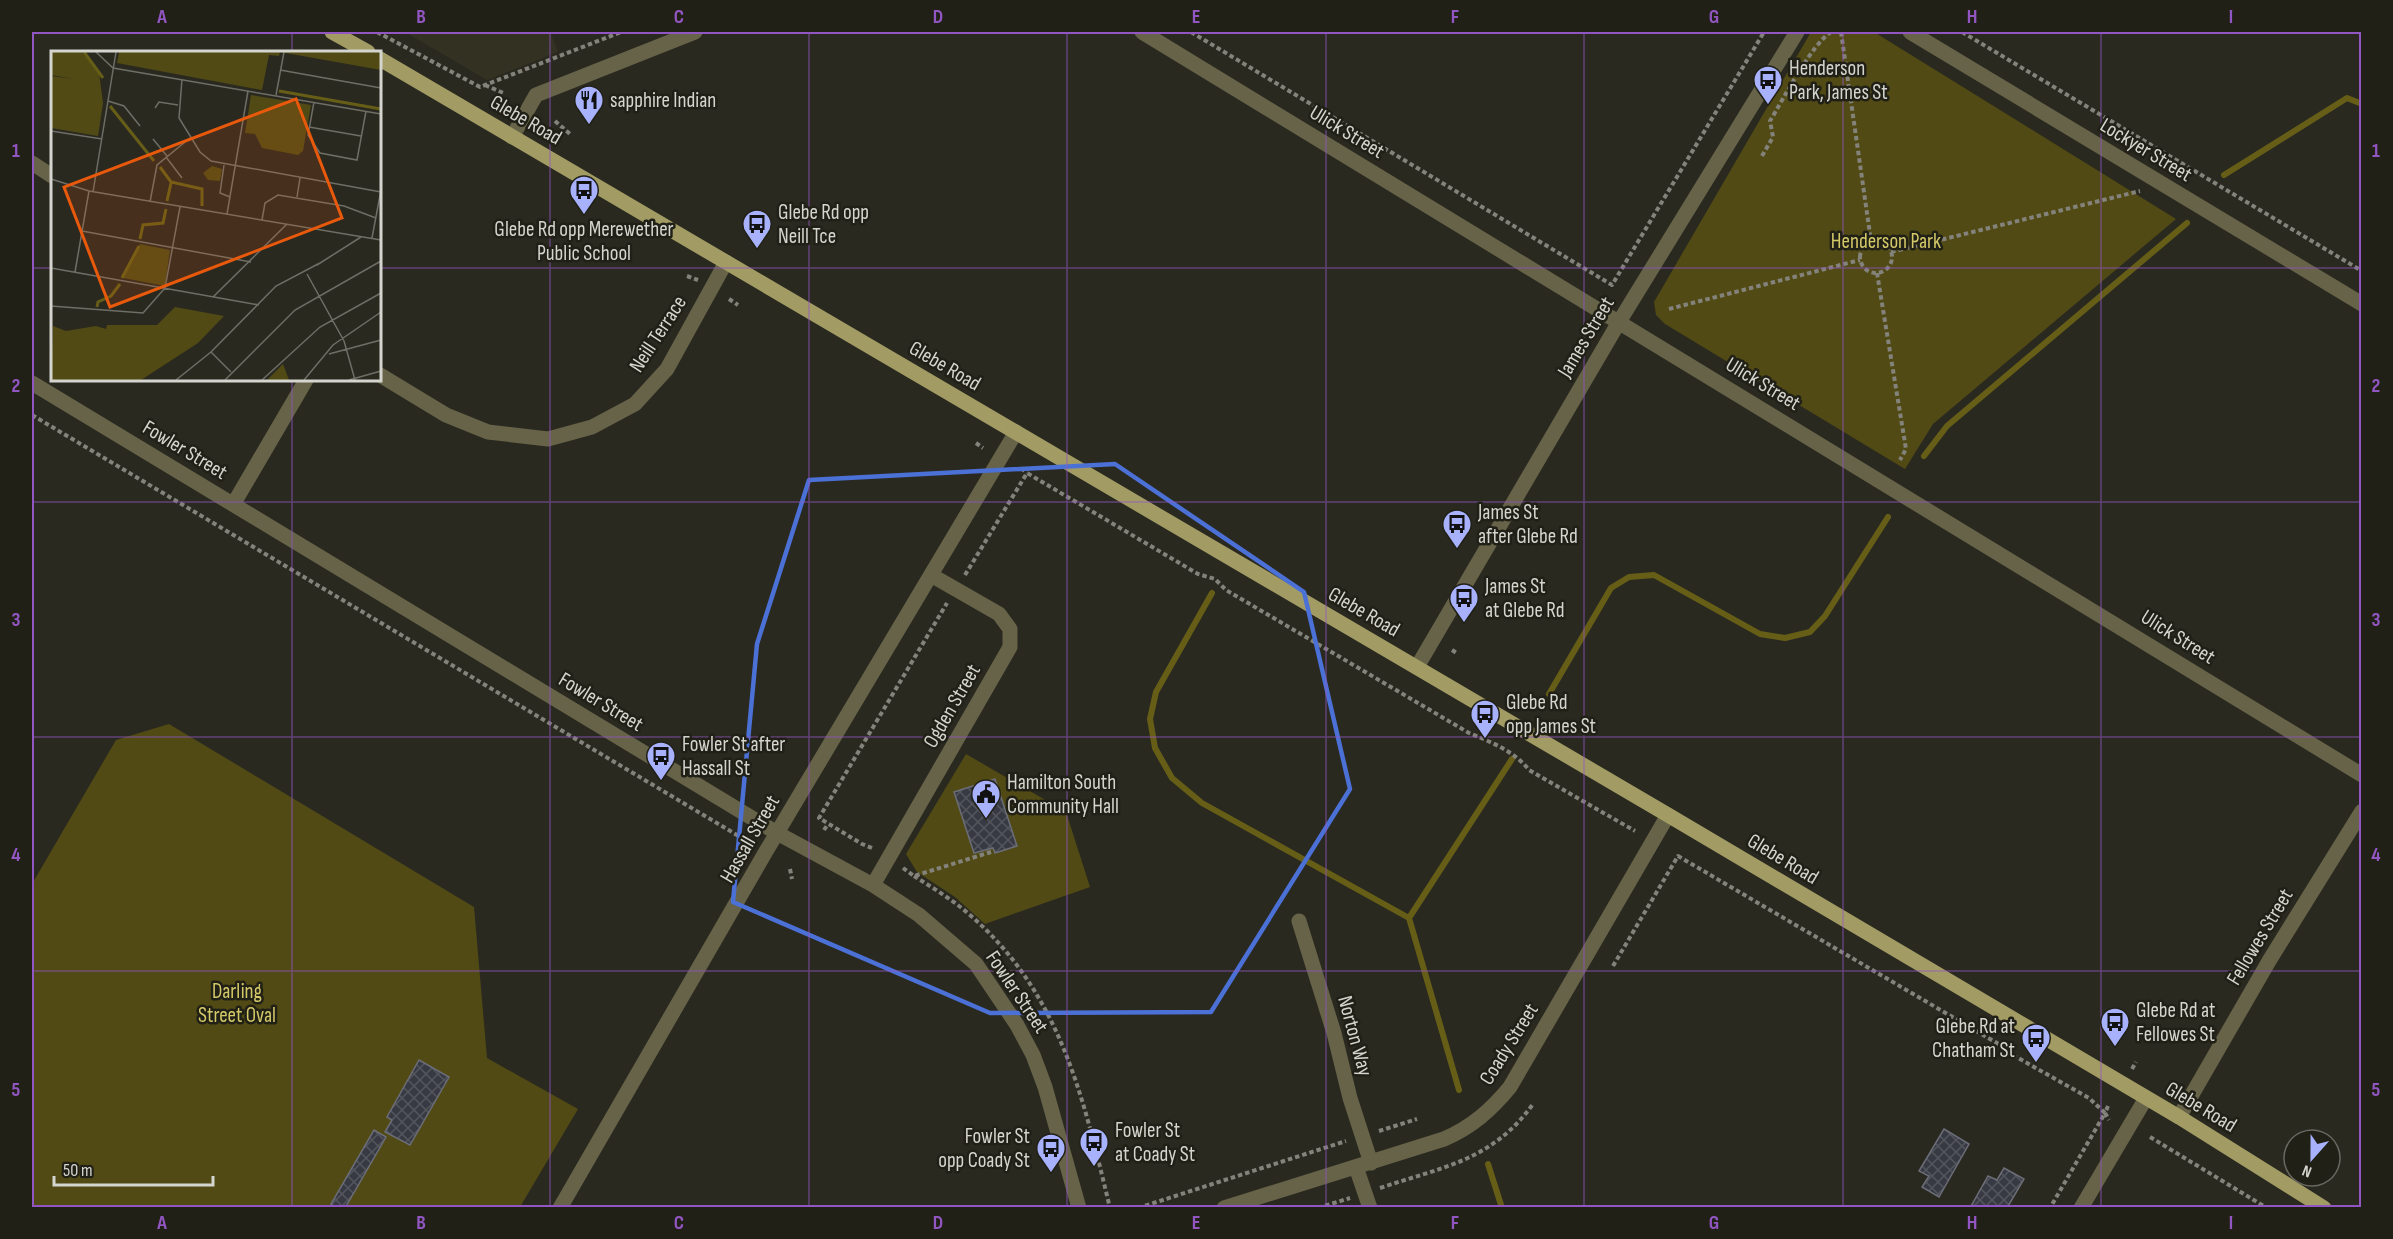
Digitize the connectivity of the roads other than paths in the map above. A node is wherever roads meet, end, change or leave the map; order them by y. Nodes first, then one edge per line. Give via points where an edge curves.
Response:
1 (332, 32) edge
2 (695, 32) edge
3 (1142, 32) edge
4 (1797, 32) edge
5 (1910, 32) edge
6 (366, 51) edge
7 (381, 60) edge
8 (512, 137) junction
9 (32, 163) edge
10 (51, 175) edge
11 (726, 262) junction
12 (2361, 303) edge
13 (1619, 322) junction
14 (381, 376) edge
15 (305, 381) edge
16 (32, 383) edge
17 (1016, 432) junction
18 (234, 503) junction
19 (931, 575) junction
20 (1417, 667) junction
21 (2361, 775) edge
22 (2361, 811) edge
23 (1668, 814) junction
24 (777, 833) junction
25 (873, 885) junction
26 (1299, 921) dead end
27 (2146, 1098) junction
28 (2179, 1117) junction
29 (1363, 1165) junction
30 (1367, 1200) edge
31 (560, 1208) edge
32 (1079, 1208) edge
33 (1224, 1208) edge
34 (2081, 1208) edge
35 (2324, 1208) edge

1 - 6 main road
2 - 8 street via 536,95
3 - 13 street, Ulick Street
4 - 13 street, James Street
5 - 12 street, Lockyer Street
7 - 8 main road, Glebe Road
8 - 11 main road, Glebe Road
9 - 10 street
11 - 14 street, Neill Terrace via 667,369 635,404 592,427 548,439 488,432 446,415
11 - 17 main road, Glebe Road
13 - 20 street, James Street
13 - 21 street, Ulick Street
15 - 18 street
16 - 18 street, Fowler Street
17 - 19 street, Hassall Street
17 - 20 main road, Glebe Road
18 - 24 street, Fowler Street
19 - 24 street, Hassall Street
19 - 25 street, Ogden Street via 999,614 1010,629 1010,647
20 - 23 main road, Glebe Road
22 - 28 street, Fellowes Street
23 - 27 main road, Glebe Road
23 - 29 street, Coady Street via 1510,1087 1494,1107 1463,1131
24 - 25 street, Fowler Street
24 - 31 street, Hassall Street
25 - 32 street, Fowler Street via 938,929 976,964 1011,1015 1034,1055
26 - 29 street, Norton Way via 1362,1136
27 - 28 main road, Glebe Road
27 - 34 street
28 - 35 main road, Glebe Road
29 - 30 street, Norton Way
29 - 33 street, Coady Street

